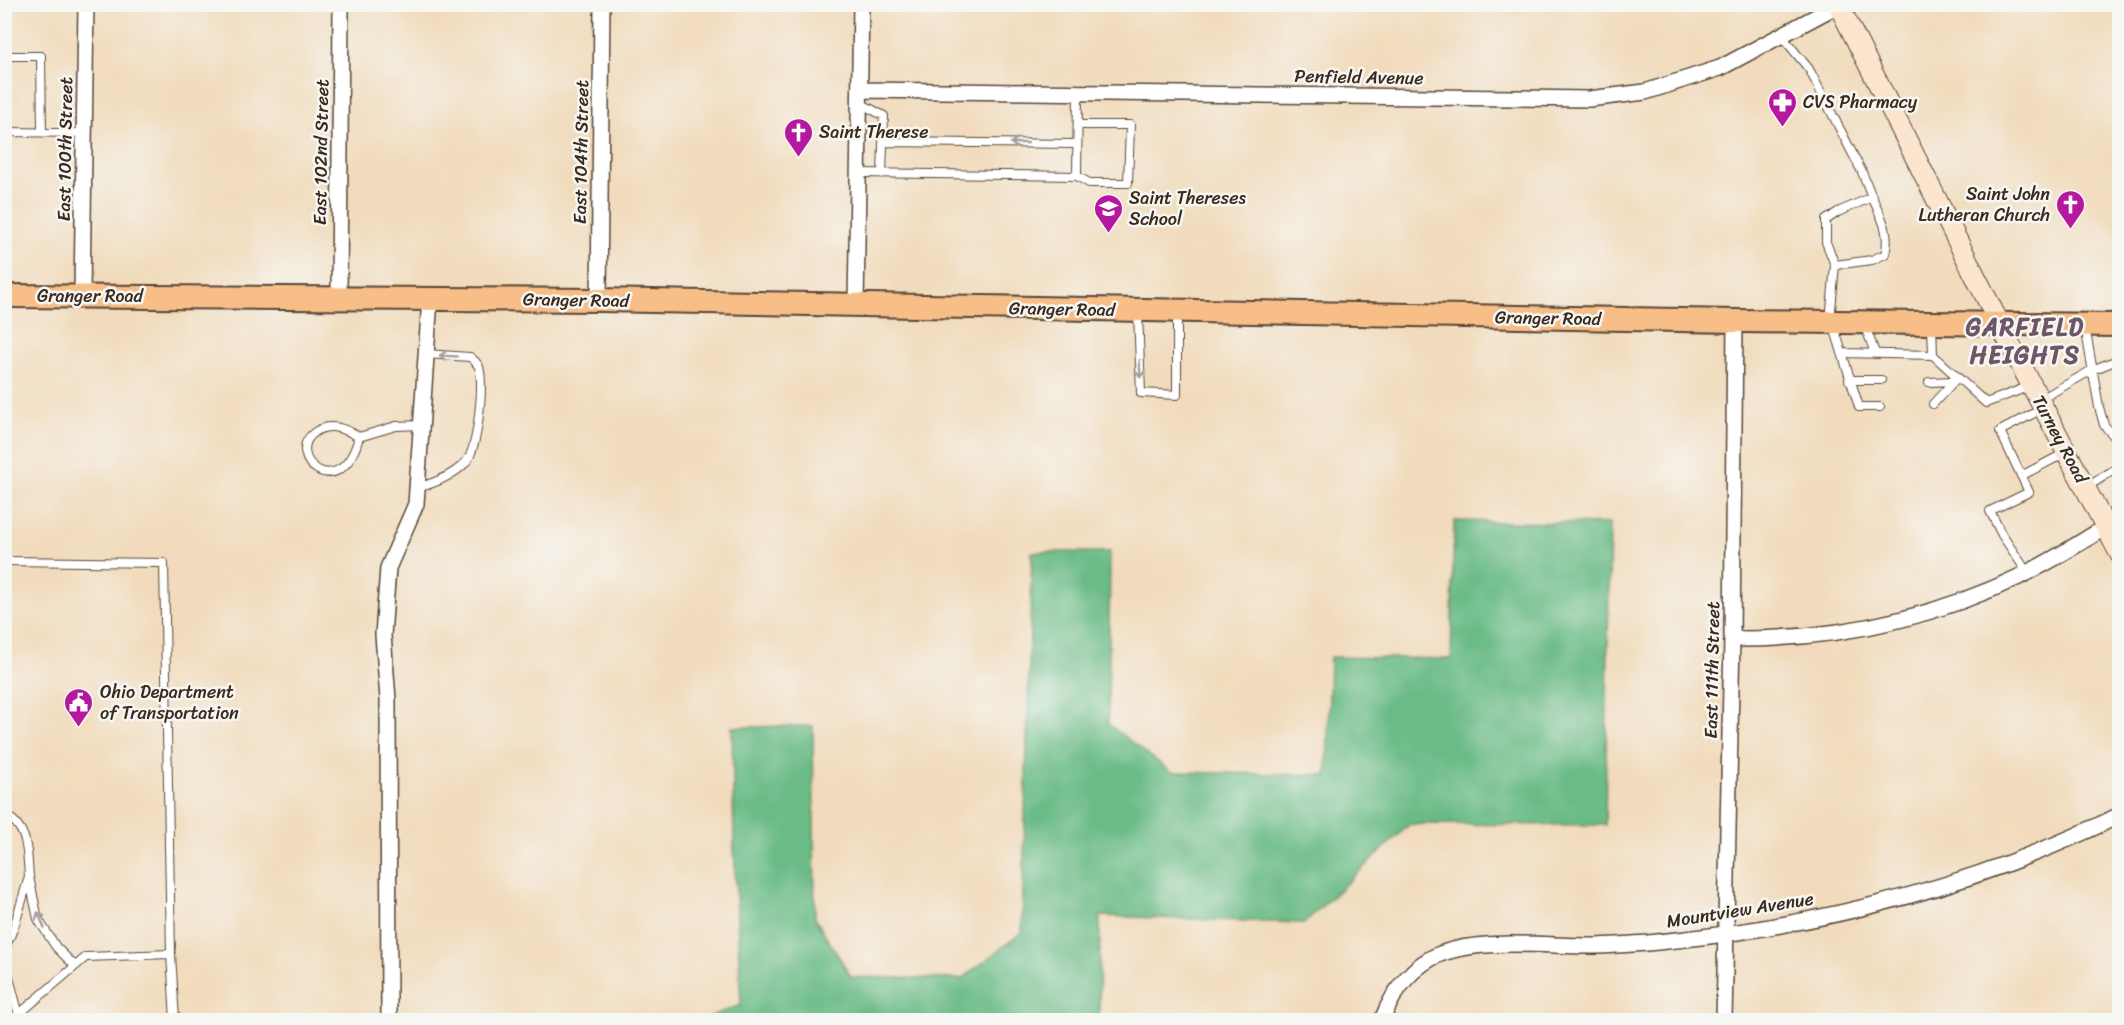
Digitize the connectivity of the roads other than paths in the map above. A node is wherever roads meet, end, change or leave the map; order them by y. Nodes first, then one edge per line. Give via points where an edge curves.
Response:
1 (86, 4) edge
2 (341, 4) edge
3 (602, 4) edge
4 (861, 4) edge
5 (1838, 5) edge
6 (1781, 36) junction
7 (4, 56) edge
8 (1078, 93) junction
9 (860, 96) junction
10 (1078, 125) junction
11 (4, 132) edge
12 (42, 132) junction
13 (84, 133) junction
14 (883, 142) junction
15 (1077, 144) junction
16 (858, 173) junction
17 (882, 174) junction
18 (1077, 176) junction
19 (1872, 198) junction
20 (1835, 265) junction
21 (82, 295) junction
22 (4, 296) edge
23 (430, 298) junction
24 (339, 299) junction
25 (599, 300) junction
26 (856, 304) junction
27 (1138, 311) junction
28 (1178, 311) junction
29 (1734, 321) junction
30 (1831, 322) junction
31 (1864, 322) junction
32 (1932, 322) junction
33 (1999, 323) junction
34 (2085, 324) junction
35 (2120, 325) edge
36 (1842, 353) junction
37 (1875, 353) junction
38 (426, 354) junction
39 (1933, 355) junction
40 (2120, 359) edge
41 (2092, 370) junction
42 (1957, 379) junction
43 (1849, 380) junction
44 (1881, 380) dead end
45 (1929, 382) dead end
46 (2038, 398) junction
47 (1933, 404) dead end
48 (1880, 407) dead end
49 (421, 425) junction
50 (359, 437) junction
51 (2120, 443) edge
52 (2066, 452) junction
53 (2120, 466) edge
54 (2021, 476) junction
55 (417, 488) junction
56 (2086, 488) junction
57 (2106, 527) junction
58 (2120, 554) edge
59 (4, 561) edge
60 (2027, 572) junction
61 (1732, 639) junction
62 (4, 814) edge
63 (2120, 815) edge
64 (29, 877) junction
65 (1726, 934) junction
66 (171, 954) junction
67 (75, 966) junction
68 (19, 1015) junction
69 (12, 1020) edge
70 (175, 1020) edge
71 (389, 1020) edge
72 (1382, 1020) edge
73 (1724, 1020) edge

1 - 13 street, East 100th Street
2 - 24 street, East 102nd Street
3 - 25 street, East 104th Street
4 - 9 street
5 - 6 street, Penfield Avenue
5 - 33 main road, Turney Road
6 - 8 street, Penfield Avenue via 1720,68 1645,92 1589,99
6 - 19 lane via 1809,69
7 - 12 lane via 41,56
8 - 9 street, Penfield Avenue
8 - 10 lane
9 - 14 lane via 884,116
9 - 16 street
10 - 15 lane
10 - 18 lane via 1130,125 1128,183 1089,183
11 - 12 lane
12 - 13 lane
13 - 21 street, East 100th Street
15 -> 14 lane
14 - 17 lane
15 - 18 lane
16 - 17 lane
16 - 26 street
17 - 18 lane
19 - 20 lane via 1826,220 1826,242
19 - 20 lane via 1889,242 1885,254 1872,260
20 - 30 lane
21 - 22 main road, Granger Road
21 - 24 main road, Granger Road
23 - 24 main road, Granger Road
23 - 25 main road, Granger Road
23 - 38 street
25 - 26 main road, Granger Road
26 - 27 main road, Granger Road
27 - 28 main road, Granger Road
27 -> 28 lane via 1141,393 1177,395
28 - 29 main road, Granger Road
29 - 30 main road, Granger Road
29 - 61 street, East 111th Street
30 - 31 main road, Granger Road
30 - 36 lane
31 - 32 main road, Granger Road
31 - 37 lane
32 - 33 main road, Granger Road
32 - 39 lane
33 - 34 main road, Granger Road
33 - 46 main road, Turney Road
34 - 35 main road, Granger Road
34 - 41 lane
36 - 37 lane
36 - 43 lane
37 - 39 lane
38 - 49 street
55 -> 38 lane via 449,476 466,462 477,439 481,380 478,365 470,357
39 - 42 lane
40 - 41 lane
41 - 46 lane
41 - 51 lane via 2104,425
42 - 45 lane
42 - 46 lane via 1986,403
42 - 47 lane
43 - 44 lane
43 - 48 lane via 1859,407
46 - 52 main road, Turney Road
46 - 54 lane via 2000,430
49 - 50 lane via 396,426
49 - 55 street
50 - 50 lane via 336,427 318,430 305,445 309,464 326,474 338,472 350,458
52 - 54 lane
52 - 56 main road, Turney Road
53 - 56 lane
54 - 60 lane via 2029,492 1990,512
55 - 71 street via 416,504 388,568 383,635 388,699
56 - 57 main road, Turney Road
57 - 58 main road, Turney Road
57 - 60 street
59 - 66 lane via 164,563
60 - 61 street via 1933,611 1856,630 1789,638
61 - 65 street, East 111th Street
62 - 64 lane via 16,820 27,843
63 - 65 street, Mountview Avenue via 1992,870 1906,897 1802,922
67 -> 64 lane via 38,920
64 - 68 lane via 4,948
65 - 72 street, Mountview Avenue via 1593,946 1474,946 1440,955 1407,975
65 - 73 street, East 111th Street
66 - 67 lane via 86,957
66 - 70 lane
67 - 68 lane
68 - 69 lane

